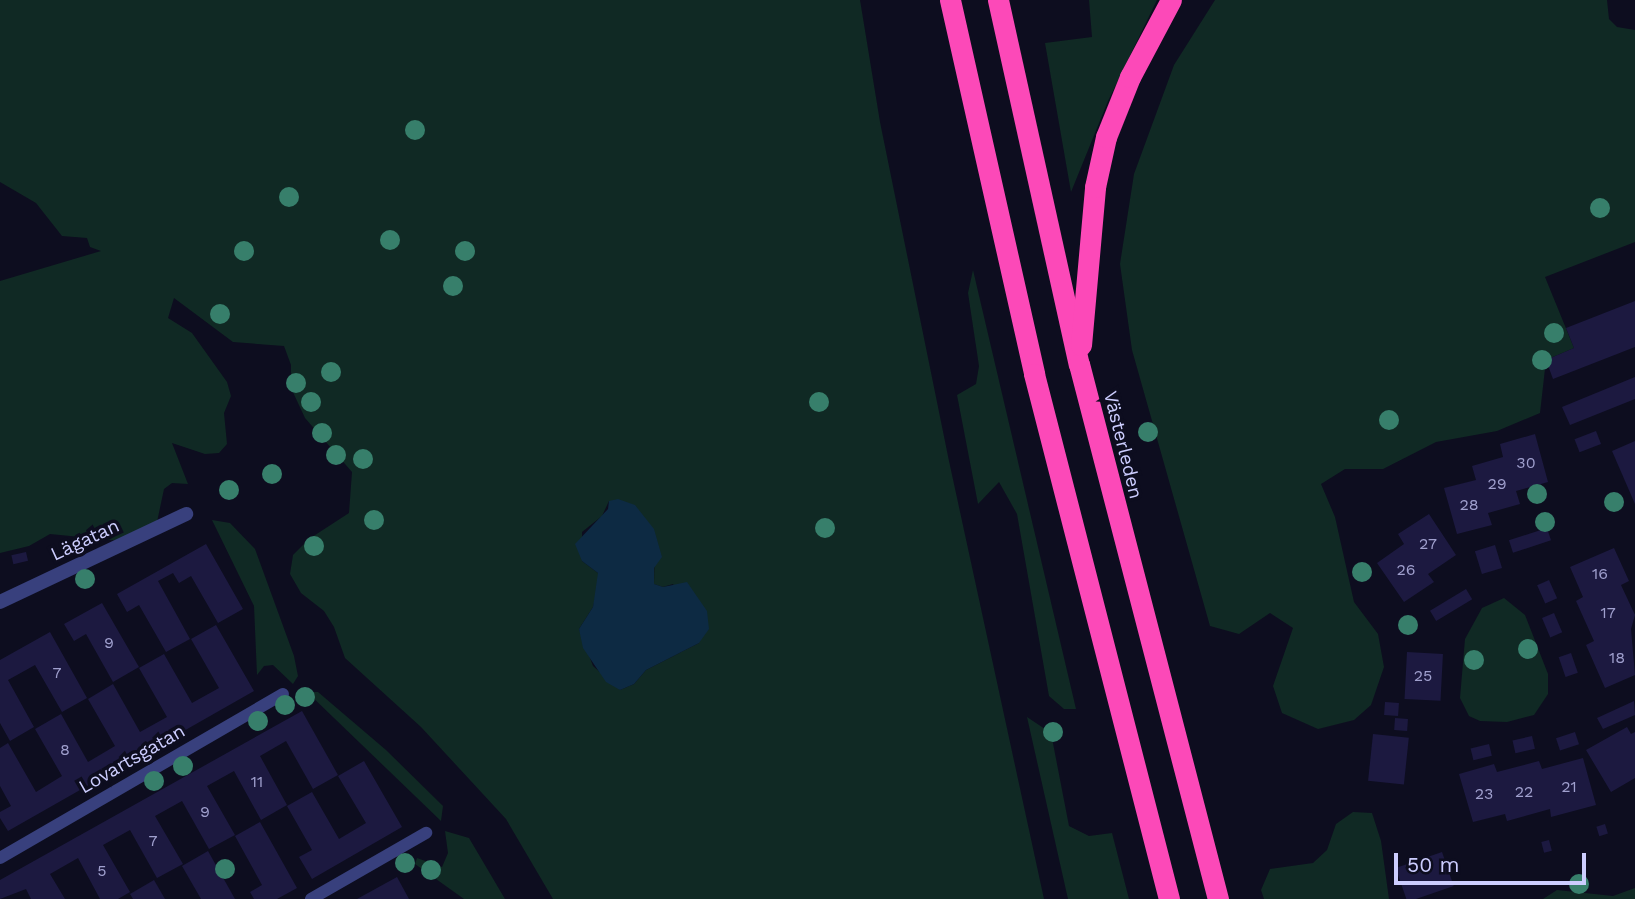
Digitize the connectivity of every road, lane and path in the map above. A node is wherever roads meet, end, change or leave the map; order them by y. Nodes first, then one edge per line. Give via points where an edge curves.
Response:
1 (950, 0) edge
2 (998, 0) edge
3 (1171, 0) edge
4 (1079, 364) junction
5 (186, 514) dead end
6 (0, 602) edge
7 (283, 694) dead end
8 (426, 833) dead end
9 (0, 858) edge
10 (311, 899) edge
11 (1169, 899) edge
12 (1218, 899) edge

1 - 11 highway via 1034,374
2 - 4 highway, Västerleden
3 - 4 highway via 1130,77 1107,137 1096,187
4 - 12 highway, Västerleden
5 - 6 street, Lägatan
7 - 9 lane, Lovartsgatan
8 - 10 lane

